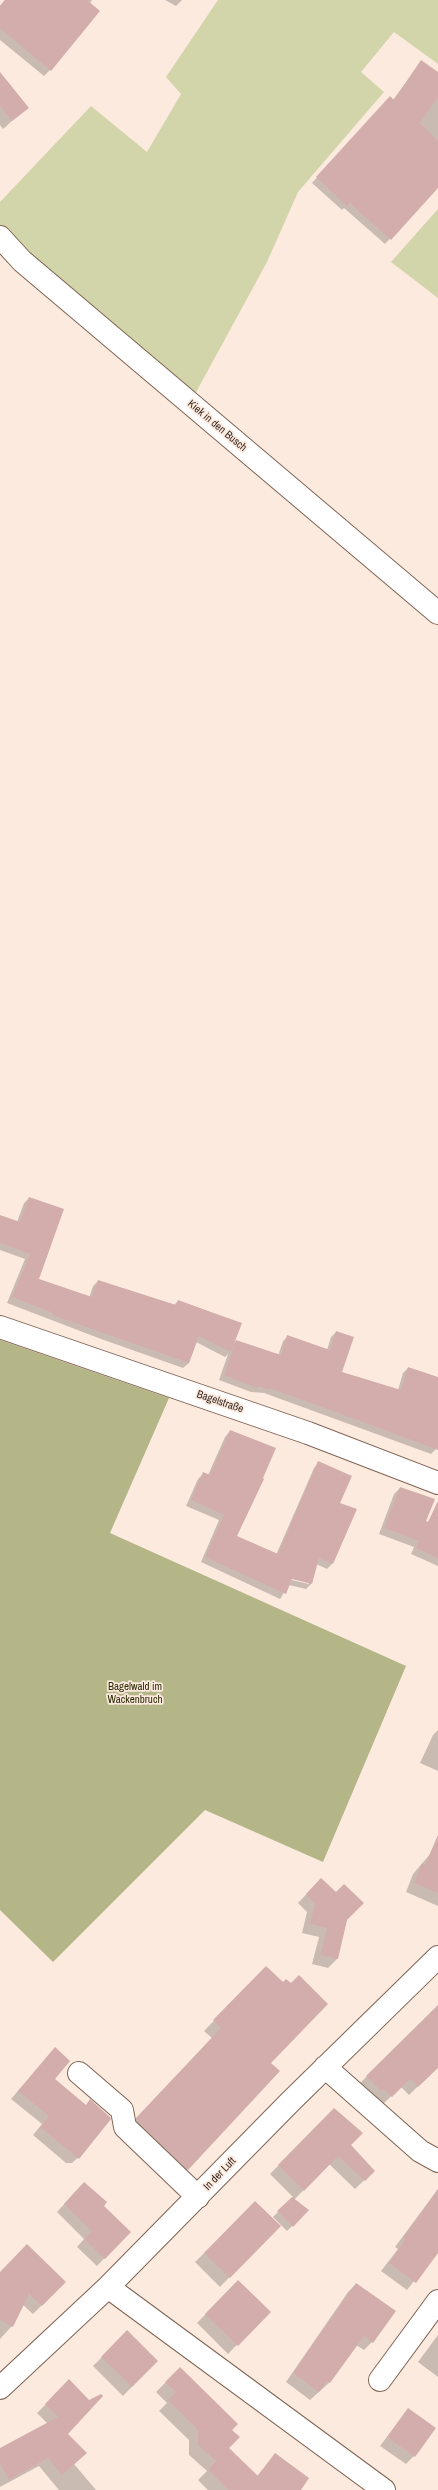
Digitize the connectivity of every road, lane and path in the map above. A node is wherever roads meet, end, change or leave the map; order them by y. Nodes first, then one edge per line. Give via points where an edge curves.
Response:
1 (0, 237) edge
2 (438, 612) edge
3 (0, 1327) edge
4 (438, 1483) edge
5 (438, 1957) edge
6 (325, 2067) junction
7 (79, 2073) dead end
8 (438, 2161) edge
9 (198, 2197) junction
10 (108, 2288) junction
11 (438, 2301) edge
12 (380, 2380) dead end
13 (2, 2385) edge
14 (384, 2490) edge

1 - 2 street, Kiek in den Busch via 22,261
3 - 4 street, Bagelstraße via 301,1431
5 - 6 street, In der Luft
6 - 8 street via 420,2151
6 - 9 street, In der Luft
7 - 9 street via 122,2110 125,2127
9 - 10 street, In der Luft
10 - 13 street, In der Luft
10 - 14 street
11 - 12 street

